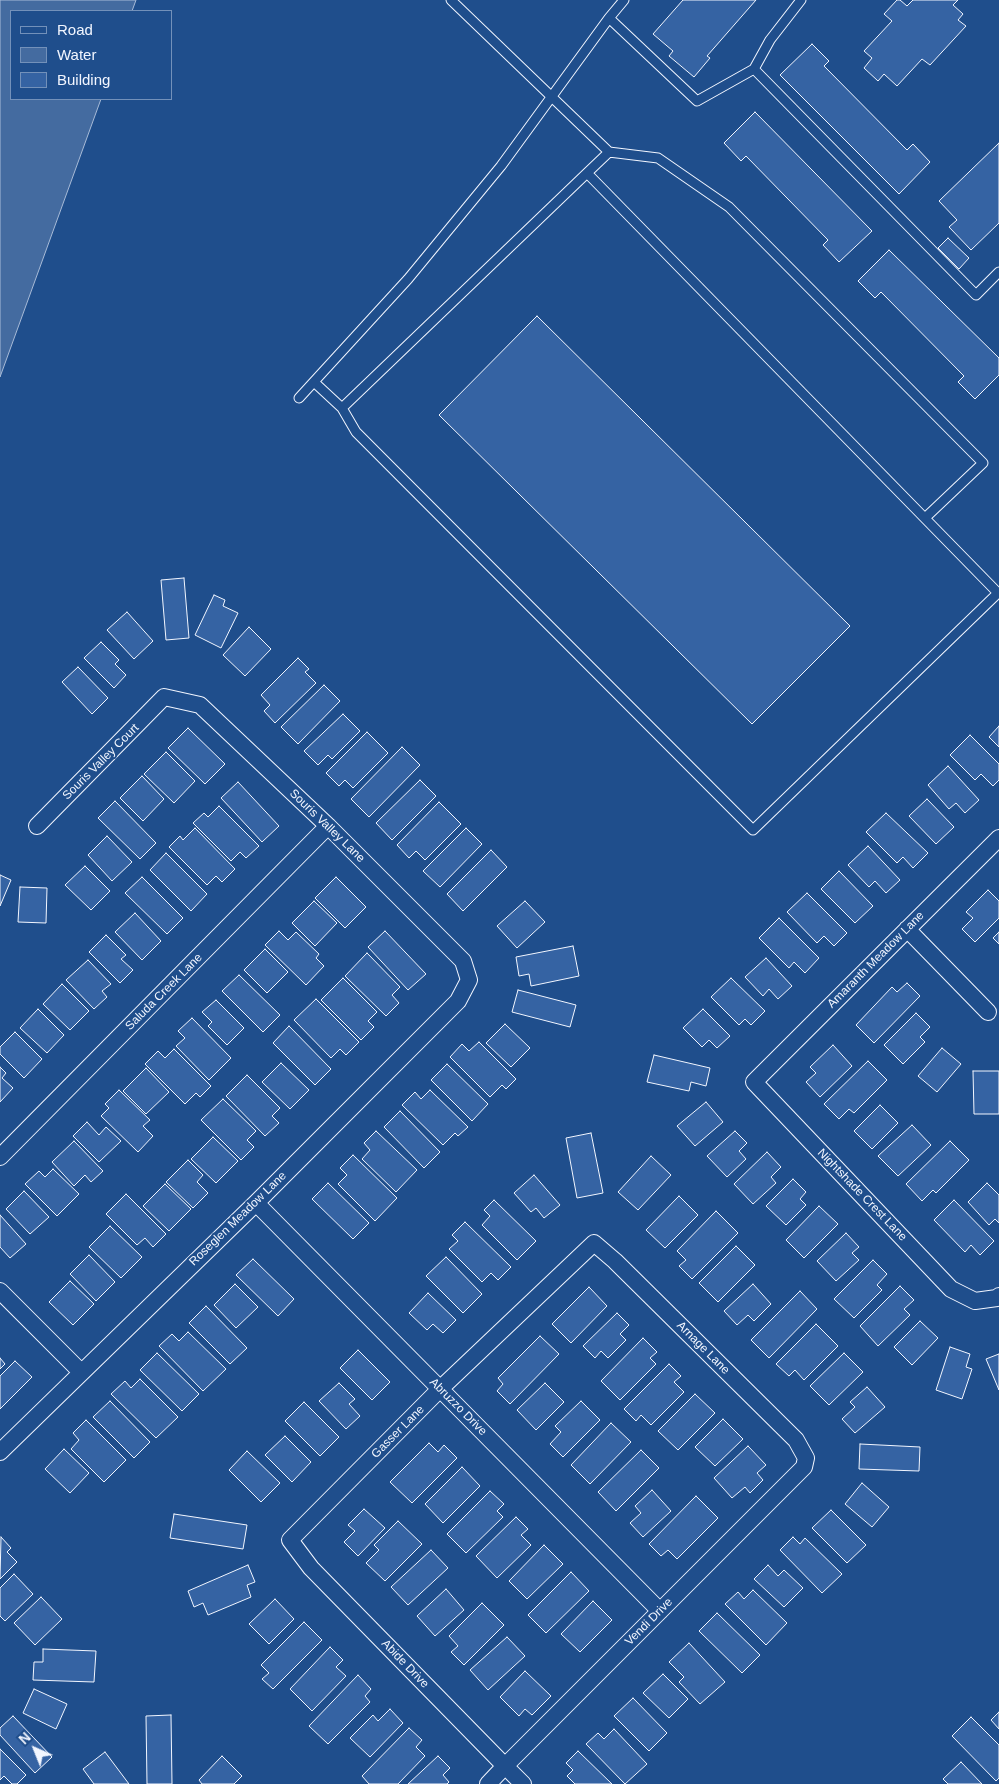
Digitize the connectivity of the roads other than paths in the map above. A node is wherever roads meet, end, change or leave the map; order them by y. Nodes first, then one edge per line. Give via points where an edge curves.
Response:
1 (451, 0) edge
2 (624, 0) edge
3 (801, 0) edge
4 (609, 18) junction
5 (754, 69) junction
6 (552, 96) junction
7 (609, 152) junction
8 (588, 173) junction
9 (999, 272) edge
10 (314, 382) junction
11 (299, 398) dead end
12 (342, 408) junction
13 (925, 518) junction
14 (164, 697) joint
15 (37, 826) dead end
16 (328, 826) junction
17 (999, 838) edge
18 (907, 929) junction
19 (468, 980) joint
20 (988, 1012) dead end
21 (754, 1082) joint
22 (0, 1157) edge
23 (256, 1203) junction
24 (594, 1243) joint
25 (0, 1290) edge
26 (999, 1296) edge
27 (81, 1372) junction
28 (440, 1389) junction
29 (0, 1452) edge
30 (806, 1458) joint
31 (290, 1540) joint
32 (660, 1612) junction
33 (505, 1766) junction
34 (488, 1784) edge
35 (523, 1784) edge

1 - 6 lane
2 - 4 lane
3 - 5 lane via 770,40
4 - 5 lane via 697,101
4 - 6 lane
5 - 9 lane via 976,295
6 - 7 lane
6 - 10 lane via 501,166 408,279
7 - 8 lane
7 - 13 lane via 658,158 729,207 983,463
8 - 12 lane
8 - 13 lane
10 - 11 lane
10 - 12 lane
12 - 13 lane via 356,432 753,830 998,593
14 - 15 street, Souris Valley Court
14 - 16 street, Souris Valley Lane via 200,705
16 - 19 street, Souris Valley Lane via 463,961
16 - 22 street, Saluda Creek Lane
17 - 18 street, Amaranth Meadow Lane
18 - 20 street
18 - 21 street, Amaranth Meadow Lane
19 - 23 street, Roseglen Meadow Lane via 458,1001
21 - 26 street, Nightshade Crest Lane via 951,1289 976,1301
23 - 27 street, Roseglen Meadow Lane
23 - 28 street, Abruzzo Drive
24 - 28 street, Gasser Lane
24 - 30 street, Arnage Lane via 796,1440
25 - 27 street
27 - 29 street, Roseglen Meadow Lane
28 - 31 street, Gasser Lane
28 - 32 street, Abruzzo Drive
30 - 32 street, Vendi Drive via 804,1467
31 - 33 street, Abide Drive via 311,1568
32 - 33 street, Vendi Drive
33 - 34 street, Vendi Drive
33 - 35 street, Abide Drive

